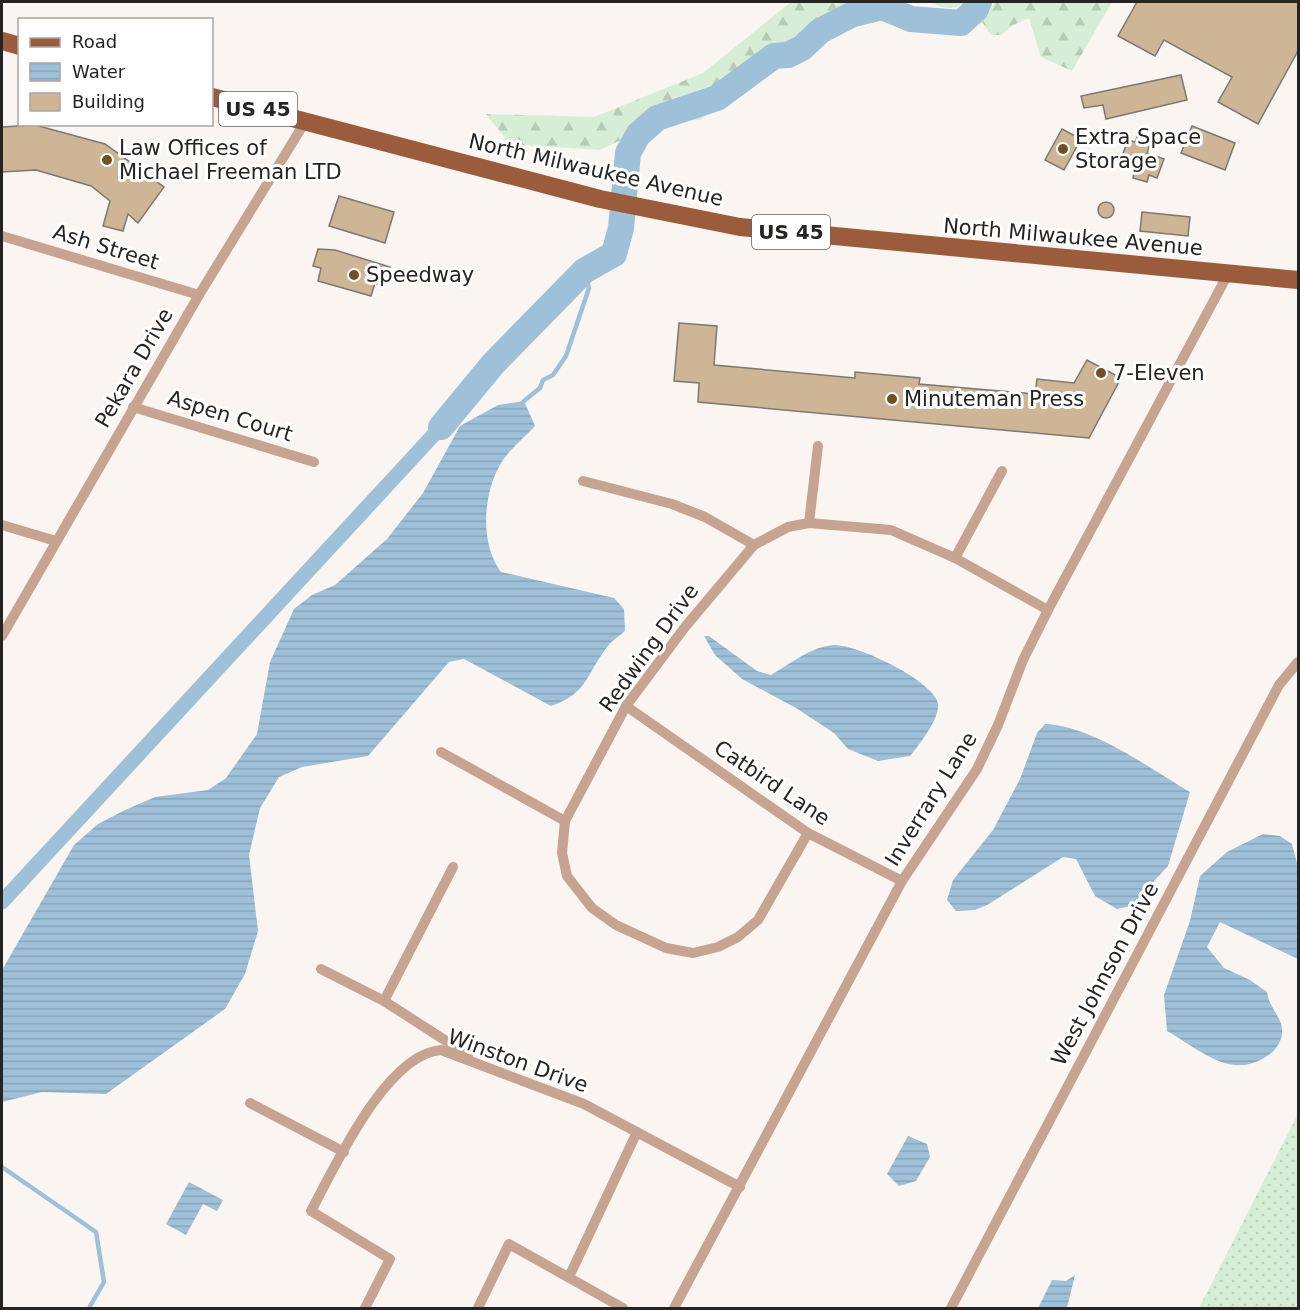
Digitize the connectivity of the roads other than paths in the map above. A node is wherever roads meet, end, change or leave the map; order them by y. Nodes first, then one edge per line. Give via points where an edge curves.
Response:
1 (2, 41) edge
2 (18, 45) edge
3 (213, 97) edge
4 (305, 122) junction
5 (2, 236) edge
6 (1228, 274) junction
7 (1299, 280) edge
8 (199, 296) junction
9 (134, 407) junction
10 (818, 446) dead end
11 (314, 462) dead end
12 (1002, 471) dead end
13 (583, 481) dead end
14 (809, 523) junction
15 (2, 525) edge
16 (56, 541) junction
17 (753, 545) junction
18 (956, 558) junction
19 (1048, 610) junction
20 (2, 636) edge
21 (1299, 662) edge
22 (626, 706) junction
23 (441, 752) dead end
24 (565, 821) junction
25 (808, 833) junction
26 (453, 867) dead end
27 (902, 882) junction
28 (321, 969) dead end
29 (384, 1001) junction
30 (485, 1066) junction
31 (250, 1103) dead end
32 (637, 1132) junction
33 (344, 1152) junction
34 (740, 1187) junction
35 (569, 1277) junction
36 (365, 1308) edge
37 (478, 1308) edge
38 (623, 1308) edge
39 (674, 1308) edge
40 (951, 1308) edge

1 - 2 main road
3 - 4 main road, North Milwaukee Avenue / US 45
4 - 6 main road, North Milwaukee Avenue / US 45 via 600,199 740,227
4 - 8 street, Pekara Drive
5 - 8 street, Ash Street
6 - 7 main road, North Milwaukee Avenue / US 45
6 - 19 street, Inverrary Lane
8 - 9 street, Pekara Drive
9 - 11 street, Aspen Court
9 - 16 street, Pekara Drive
10 - 14 street
12 - 18 street
13 - 17 street via 672,504 705,517
14 - 17 street, Redwing Drive via 788,527
14 - 18 street, Redwing Drive via 891,530
15 - 16 street
16 - 20 street, Pekara Drive
17 - 22 street, Redwing Drive
18 - 19 street, Redwing Drive
19 - 27 street, Inverrary Lane via 977,769
21 - 40 street, West Johnson Drive via 1279,685
22 - 24 street, Redwing Drive
22 - 25 street, Catbird Lane
23 - 24 street
24 - 25 street, Redwing Drive via 562,853 567,876 592,908 616,925 666,948 693,953 738,937 758,920
25 - 27 street, Catbird Lane
26 - 29 street
27 - 34 street, Inverrary Lane
28 - 29 street
29 - 30 street
30 - 32 street, Winston Drive via 584,1104
30 - 33 street, Winston Drive via 441,1050 429,1051 413,1060 364,1114
31 - 33 street
32 - 34 street, Winston Drive
32 - 35 street
33 - 36 street, Winston Drive via 311,1211 390,1259
34 - 39 street, Inverrary Lane
35 - 37 street via 509,1244
35 - 38 street

